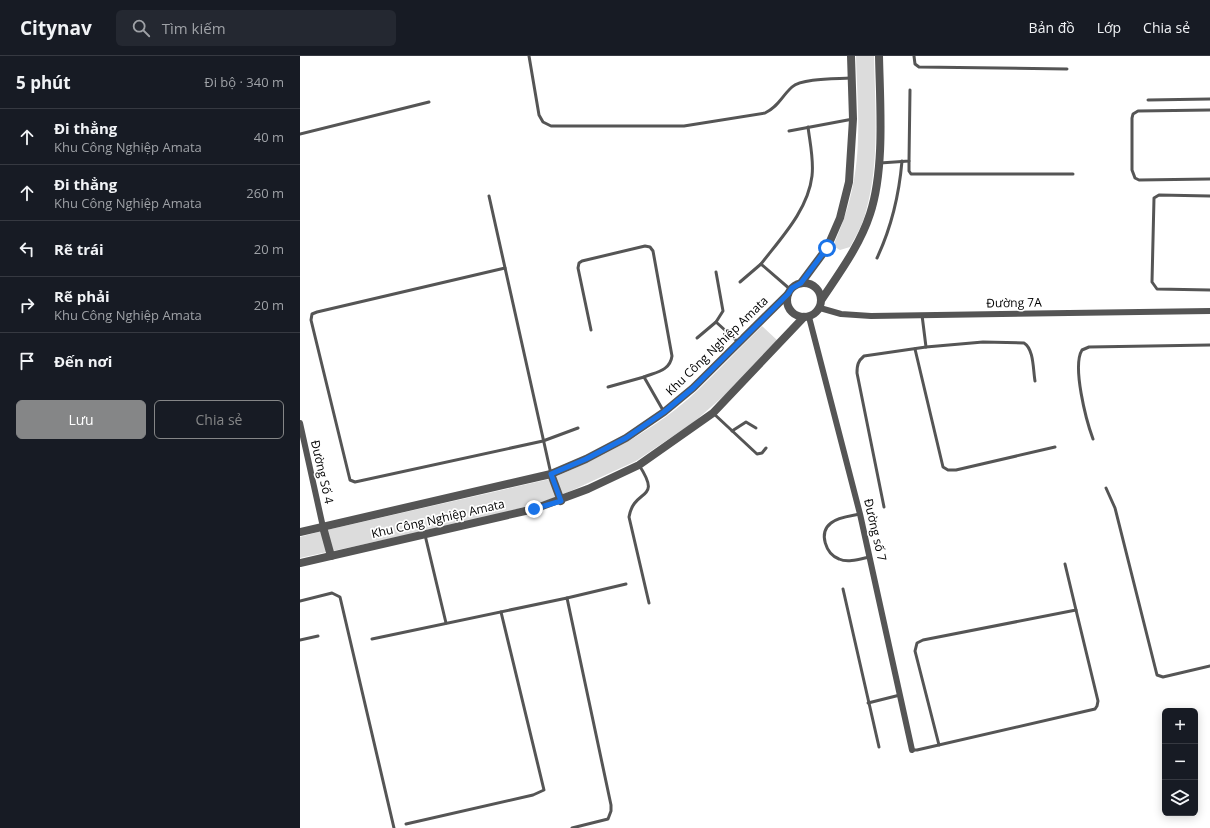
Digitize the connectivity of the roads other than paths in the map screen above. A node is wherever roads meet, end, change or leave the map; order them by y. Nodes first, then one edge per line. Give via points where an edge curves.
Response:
1 (529, 56) edge
2 (852, 56) edge
3 (879, 56) edge
4 (914, 56) edge
5 (1067, 68) dead end
6 (852, 78) junction
7 (910, 90) dead end
8 (1210, 99) edge
9 (1148, 100) dead end
10 (428, 102) dead end
11 (1210, 110) edge
12 (853, 119) junction
13 (808, 127) junction
14 (790, 130) dead end
15 (300, 134) edge
16 (902, 161) junction
17 (909, 161) junction
18 (879, 163) junction
19 (1073, 174) dead end
20 (1210, 179) edge
21 (489, 196) dead end
22 (1210, 196) edge
23 (877, 258) dead end
24 (761, 264) junction
25 (505, 268) junction
26 (716, 272) dead end
27 (740, 282) dead end
28 (801, 283) junction
29 (1210, 290) edge
30 (789, 292) junction
31 (822, 299) junction
32 (820, 308) junction
33 (1210, 311) edge
34 (922, 315) junction
35 (807, 317) junction
36 (716, 322) junction
37 (591, 330) dead end
38 (697, 338) dead end
39 (738, 342) junction
40 (1210, 345) edge
41 (926, 347) junction
42 (915, 348) junction
43 (644, 377) junction
44 (1035, 381) dead end
45 (608, 387) dead end
46 (664, 412) junction
47 (713, 413) junction
48 (300, 423) edge
49 (578, 428) dead end
50 (756, 428) dead end
51 (732, 431) junction
52 (1093, 439) dead end
53 (543, 441) junction
54 (1055, 447) dead end
55 (766, 448) dead end
56 (639, 465) junction
57 (551, 474) junction
58 (1106, 488) dead end
59 (561, 501) junction
60 (884, 507) dead end
61 (860, 514) junction
62 (323, 526) junction
63 (300, 532) edge
64 (425, 535) junction
65 (331, 556) junction
66 (870, 557) junction
67 (300, 563) edge
68 (1065, 564) dead end
69 (626, 584) dead end
70 (843, 589) dead end
71 (567, 598) junction
72 (300, 601) edge
73 (649, 603) dead end
74 (1076, 610) junction
75 (501, 612) junction
76 (446, 623) junction
77 (318, 636) dead end
78 (372, 639) dead end
79 (300, 640) edge
80 (1210, 666) edge
81 (900, 695) junction
82 (868, 703) junction
83 (940, 744) junction
84 (879, 747) dead end
85 (912, 750) joint
86 (406, 824) dead end
87 (394, 828) edge
88 (572, 828) edge

1 - 6 lane via 539,115 543,122 551,126 684,126 765,113 775,108 792,87 800,82
2 - 6 street
3 - 18 street
4 - 5 lane via 915,64 919,67
6 - 12 street
7 - 17 lane
8 - 9 lane
10 - 15 lane
11 - 20 lane via 1135,112 1132,118 1132,175 1139,180
12 - 13 lane
12 - 28 street via 849,182 840,218 827,248
13 - 14 lane
13 - 24 lane via 813,165 808,193 795,219
16 - 17 lane
16 - 18 lane
16 - 23 lane via 900,189 892,221
17 - 19 lane via 911,174
18 - 31 street via 870,214 848,260
21 - 25 lane
22 - 29 lane via 1159,195 1154,198 1152,282 1157,289
24 - 27 lane
24 - 30 lane
25 - 53 lane
25 - 53 lane via 317,312 312,314 311,320 350,480 355,482
26 - 36 lane via 723,311
28 - 30 street
28 - 31 street via 816,287
30 - 35 street via 787,302 790,310 798,316
30 - 39 street, Khu Công Nghiệp Amata
31 - 32 street
32 - 34 street, Đường 7A via 841,314
32 - 35 street
33 - 34 street, Đường 7A
34 - 41 lane
35 - 47 street, Khu Công Nghiệp Amata
35 - 61 street, Đường số 7
36 - 38 lane
36 - 39 lane
37 - 43 lane via 579,263 638,247 650,247 653,251 672,356 671,363 666,369
39 - 46 street, Khu Công Nghiệp Amata via 693,388
40 - 52 lane via 1082,350 1078,356 1080,376 1084,408
41 - 42 lane
41 - 44 lane via 983,342 1024,343 1030,351
42 - 54 lane via 944,466 948,470
42 - 60 lane via 864,356 857,365
43 - 45 lane
43 - 46 lane
46 - 57 street, Khu Công Nghiệp Amata via 619,441
47 - 51 lane
47 - 56 street, Khu Công Nghiệp Amata
48 - 62 street, Đường Số 4
49 - 53 lane
50 - 51 lane via 746,422
51 - 55 lane via 757,454
53 - 57 lane
56 - 59 street, Khu Công Nghiệp Amata
56 - 73 lane via 650,486 634,504 630,516
57 - 59 street
57 - 62 street, Khu Công Nghiệp Amata
58 - 80 lane via 1115,508 1156,675 1163,677
59 - 64 street, Khu Công Nghiệp Amata
61 - 66 street, Đường số 7
61 - 66 lane via 831,523 826,529 824,539 831,554 838,559 847,561
62 - 63 street, Khu Công Nghiệp Amata
62 - 65 street
64 - 65 street, Khu Công Nghiệp Amata
64 - 76 lane
65 - 67 street, Khu Công Nghiệp Amata
66 - 81 street, Đường số 7
68 - 74 lane
69 - 71 lane
70 - 82 lane
71 - 75 lane
71 - 88 lane via 612,811 608,819
72 - 87 lane via 332,593 340,597
74 - 83 lane via 1098,701 1095,709
74 - 83 lane via 917,643 915,652
75 - 76 lane
75 - 86 lane via 544,790
76 - 78 lane
77 - 79 lane
81 - 82 lane
81 - 85 street, Đường số 7
82 - 84 lane
83 - 85 lane

